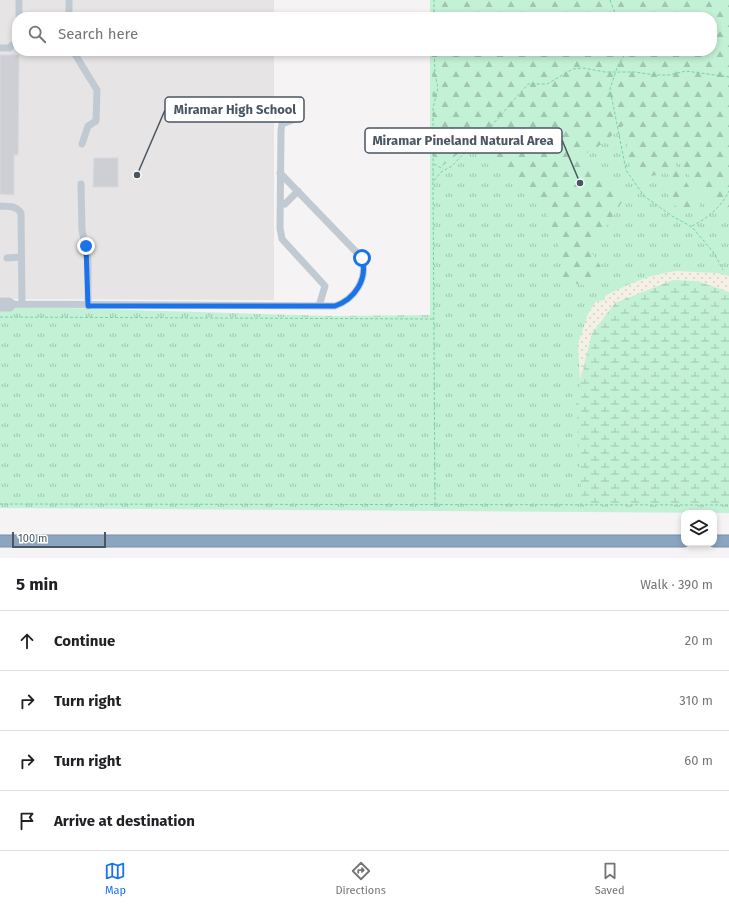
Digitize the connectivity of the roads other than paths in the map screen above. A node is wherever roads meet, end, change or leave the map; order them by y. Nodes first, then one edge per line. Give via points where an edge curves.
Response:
1 (19, 0) edge
2 (69, 0) edge
3 (19, 12) edge
4 (69, 12) edge
5 (12, 46) edge
6 (0, 48) edge
7 (76, 56) edge
8 (298, 118) dead end
9 (82, 144) dead end
10 (280, 173) junction
11 (81, 184) dead end
12 (298, 191) junction
13 (285, 204) dead end
14 (0, 206) edge
15 (21, 257) junction
16 (7, 258) dead end
17 (0, 301) edge
18 (18, 304) junction
19 (88, 306) junction
20 (319, 306) junction
21 (0, 308) edge
22 (0, 541) edge
23 (681, 541) edge
24 (717, 541) edge
25 (729, 541) edge

1 - 3 lane
2 - 4 lane
5 - 6 lane
7 - 9 lane via 97,90 96,121 88,126
8 - 10 lane via 282,124
10 - 12 lane
10 - 20 lane via 282,239 325,286
11 - 19 lane via 82,230 88,260
12 - 13 lane
12 - 20 lane via 358,252 364,266 363,280 344,303
14 - 15 lane via 18,209 20,213
15 - 16 lane
15 - 18 lane
17 - 18 lane
18 - 19 lane
18 - 21 lane via 10,308
19 - 20 lane
22 - 23 highway
24 - 25 highway

